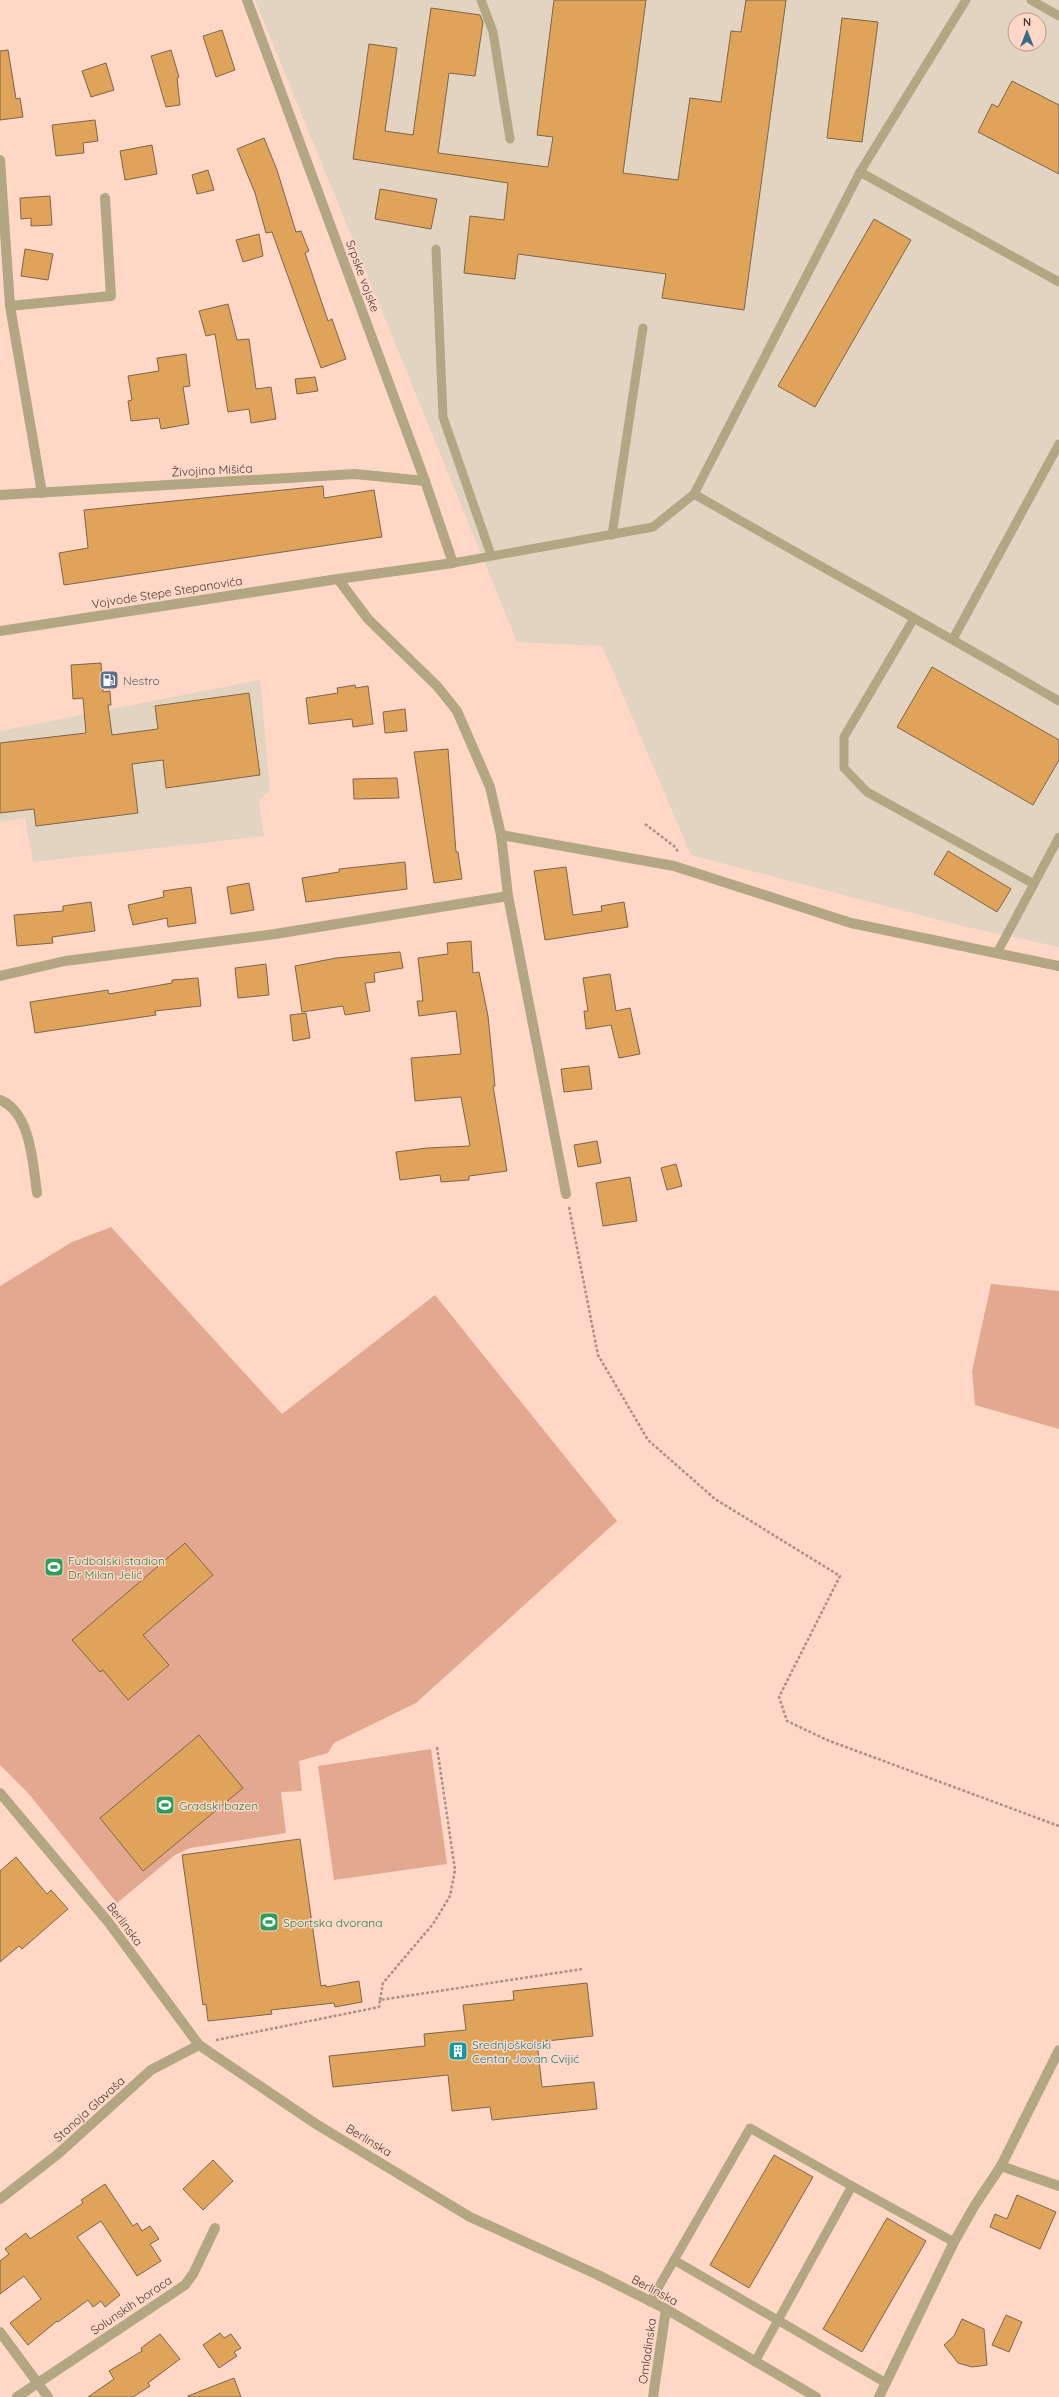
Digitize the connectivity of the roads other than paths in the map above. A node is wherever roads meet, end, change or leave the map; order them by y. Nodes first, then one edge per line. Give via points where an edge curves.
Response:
1 (247, 0) edge
2 (481, 0) edge
3 (966, 0) edge
4 (1031, 0) edge
5 (1059, 16) edge
6 (510, 139) dead end
7 (0, 160) edge
8 (860, 172) junction
9 (105, 198) dead end
10 (436, 249) dead end
11 (1059, 282) edge
12 (10, 306) junction
13 (643, 328) dead end
14 (1059, 444) edge
15 (425, 481) junction
16 (42, 493) junction
17 (694, 494) junction
18 (0, 495) edge
19 (612, 535) junction
20 (492, 555) junction
21 (453, 563) junction
22 (338, 579) junction
23 (913, 620) junction
24 (0, 630) edge
25 (953, 639) junction
26 (1059, 701) edge
27 (501, 835) junction
28 (1059, 837) edge
29 (1034, 884) junction
30 (508, 896) junction
31 (997, 953) junction
32 (1059, 966) edge
33 (0, 976) edge
34 (0, 1100) edge
35 (38, 1193) dead end
36 (566, 1194) road end
37 (0, 1793) edge
38 (199, 2045) junction
39 (1059, 2050) edge
40 (1001, 2166) junction
41 (852, 2186) junction
42 (1059, 2186) edge
43 (0, 2199) edge
44 (215, 2228) dead end
45 (954, 2242) junction
46 (674, 2260) junction
47 (650, 2302) junction
48 (666, 2309) junction
49 (778, 2320) junction
50 (0, 2332) edge
51 (754, 2362) junction
52 (38, 2383) junction
53 (886, 2383) junction
54 (17, 2397) edge
55 (48, 2397) edge
56 (653, 2397) edge
57 (816, 2397) edge
58 (879, 2397) edge

1 - 15 street, Srpske vojske
2 - 6 lane via 493,32
3 - 8 lane
4 - 5 lane
7 - 12 street
8 - 11 lane
8 - 17 lane
9 - 12 street via 111,296
10 - 20 lane via 443,418
12 - 16 street
13 - 19 lane
14 - 25 lane
15 - 16 street, Živojina Mišića via 355,474
15 - 21 street, Srpske vojske
16 - 18 street, Živojina Mišića
17 - 19 lane via 653,527
17 - 23 lane
19 - 20 lane
20 - 21 lane
21 - 22 street, Vojvode Stepe Stepanovića
22 - 24 street, Vojvode Stepe Stepanovića
22 - 27 street via 368,619 437,686 457,711 490,787
23 - 25 lane
23 - 29 lane via 844,737 844,768 867,792
25 - 26 lane
27 - 30 street
27 - 31 street via 688,870 851,923
28 - 29 lane
29 - 31 lane
30 - 33 street via 275,934 65,961
30 - 36 street
31 - 32 street
34 - 35 street via 15,1110 28,1135
37 - 38 street, Berlinska via 109,1923
38 - 43 street, Stanoja Glavaša via 151,2070 58,2154
38 - 47 street, Berlinska via 316,2124 470,2217 596,2274
39 - 40 street
40 - 42 street
40 - 45 street
41 - 45 lane
41 - 46 lane via 750,2128
41 - 49 lane
44 - 52 street, Solunskih boraca via 185,2285
45 - 53 street
46 - 47 lane
46 - 49 lane
47 - 48 street, Berlinska
48 - 51 street, Berlinska
48 - 56 street, Omladinska
49 - 51 lane
49 - 53 lane
50 - 52 street
51 - 57 street, Berlinska
52 - 54 street, Solunskih boraca
52 - 55 street
53 - 58 street

